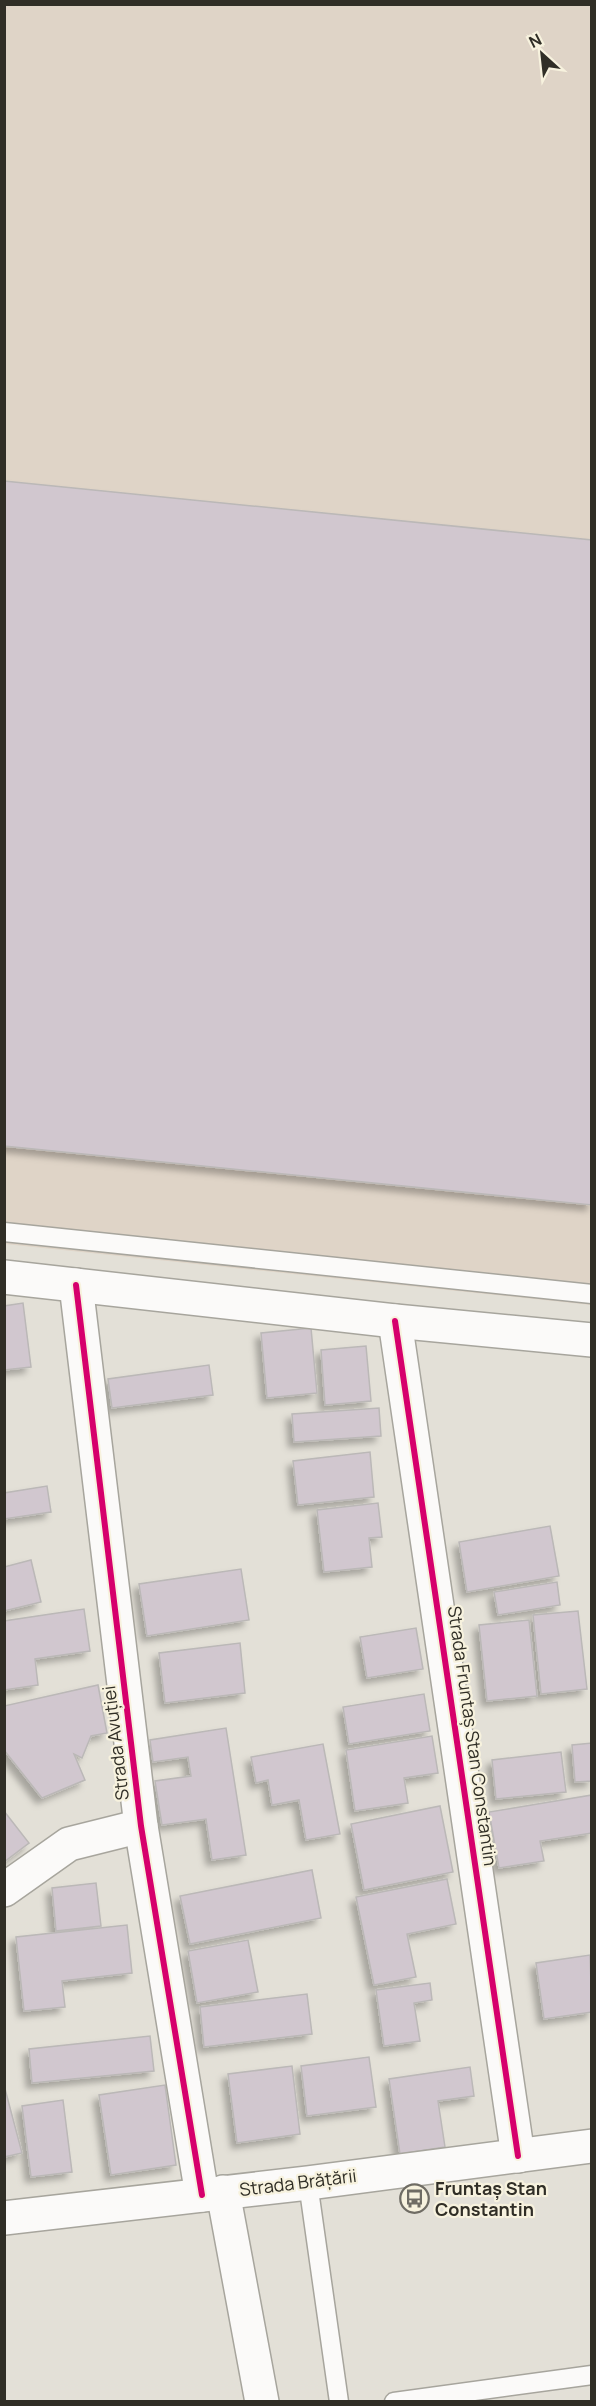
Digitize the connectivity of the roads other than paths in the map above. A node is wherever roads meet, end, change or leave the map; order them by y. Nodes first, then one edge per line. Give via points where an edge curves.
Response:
1 (4, 1232) edge
2 (4, 1277) edge
3 (76, 1285) junction
4 (591, 1294) edge
5 (395, 1321) junction
6 (591, 1340) edge
7 (141, 1826) junction
8 (4, 1890) edge
9 (591, 2146) edge
10 (519, 2156) junction
11 (308, 2183) junction
12 (213, 2194) junction
13 (4, 2218) edge
14 (591, 2375) edge
15 (262, 2402) edge
16 (339, 2402) edge
17 (394, 2402) edge

1 - 4 lane
2 - 3 street
3 - 5 street
3 - 7 street, Strada Avuției
5 - 6 street
5 - 10 street, Strada Fruntaș Stan Constantin
7 - 8 street via 69,1844
7 - 12 street, Strada Avuției
9 - 10 street, Strada Brățării
10 - 11 street, Strada Brățării
11 - 12 street, Strada Brățării
11 - 16 lane
12 - 13 street, Strada Brățării
12 - 15 street, Strada Avuției
14 - 17 lane

